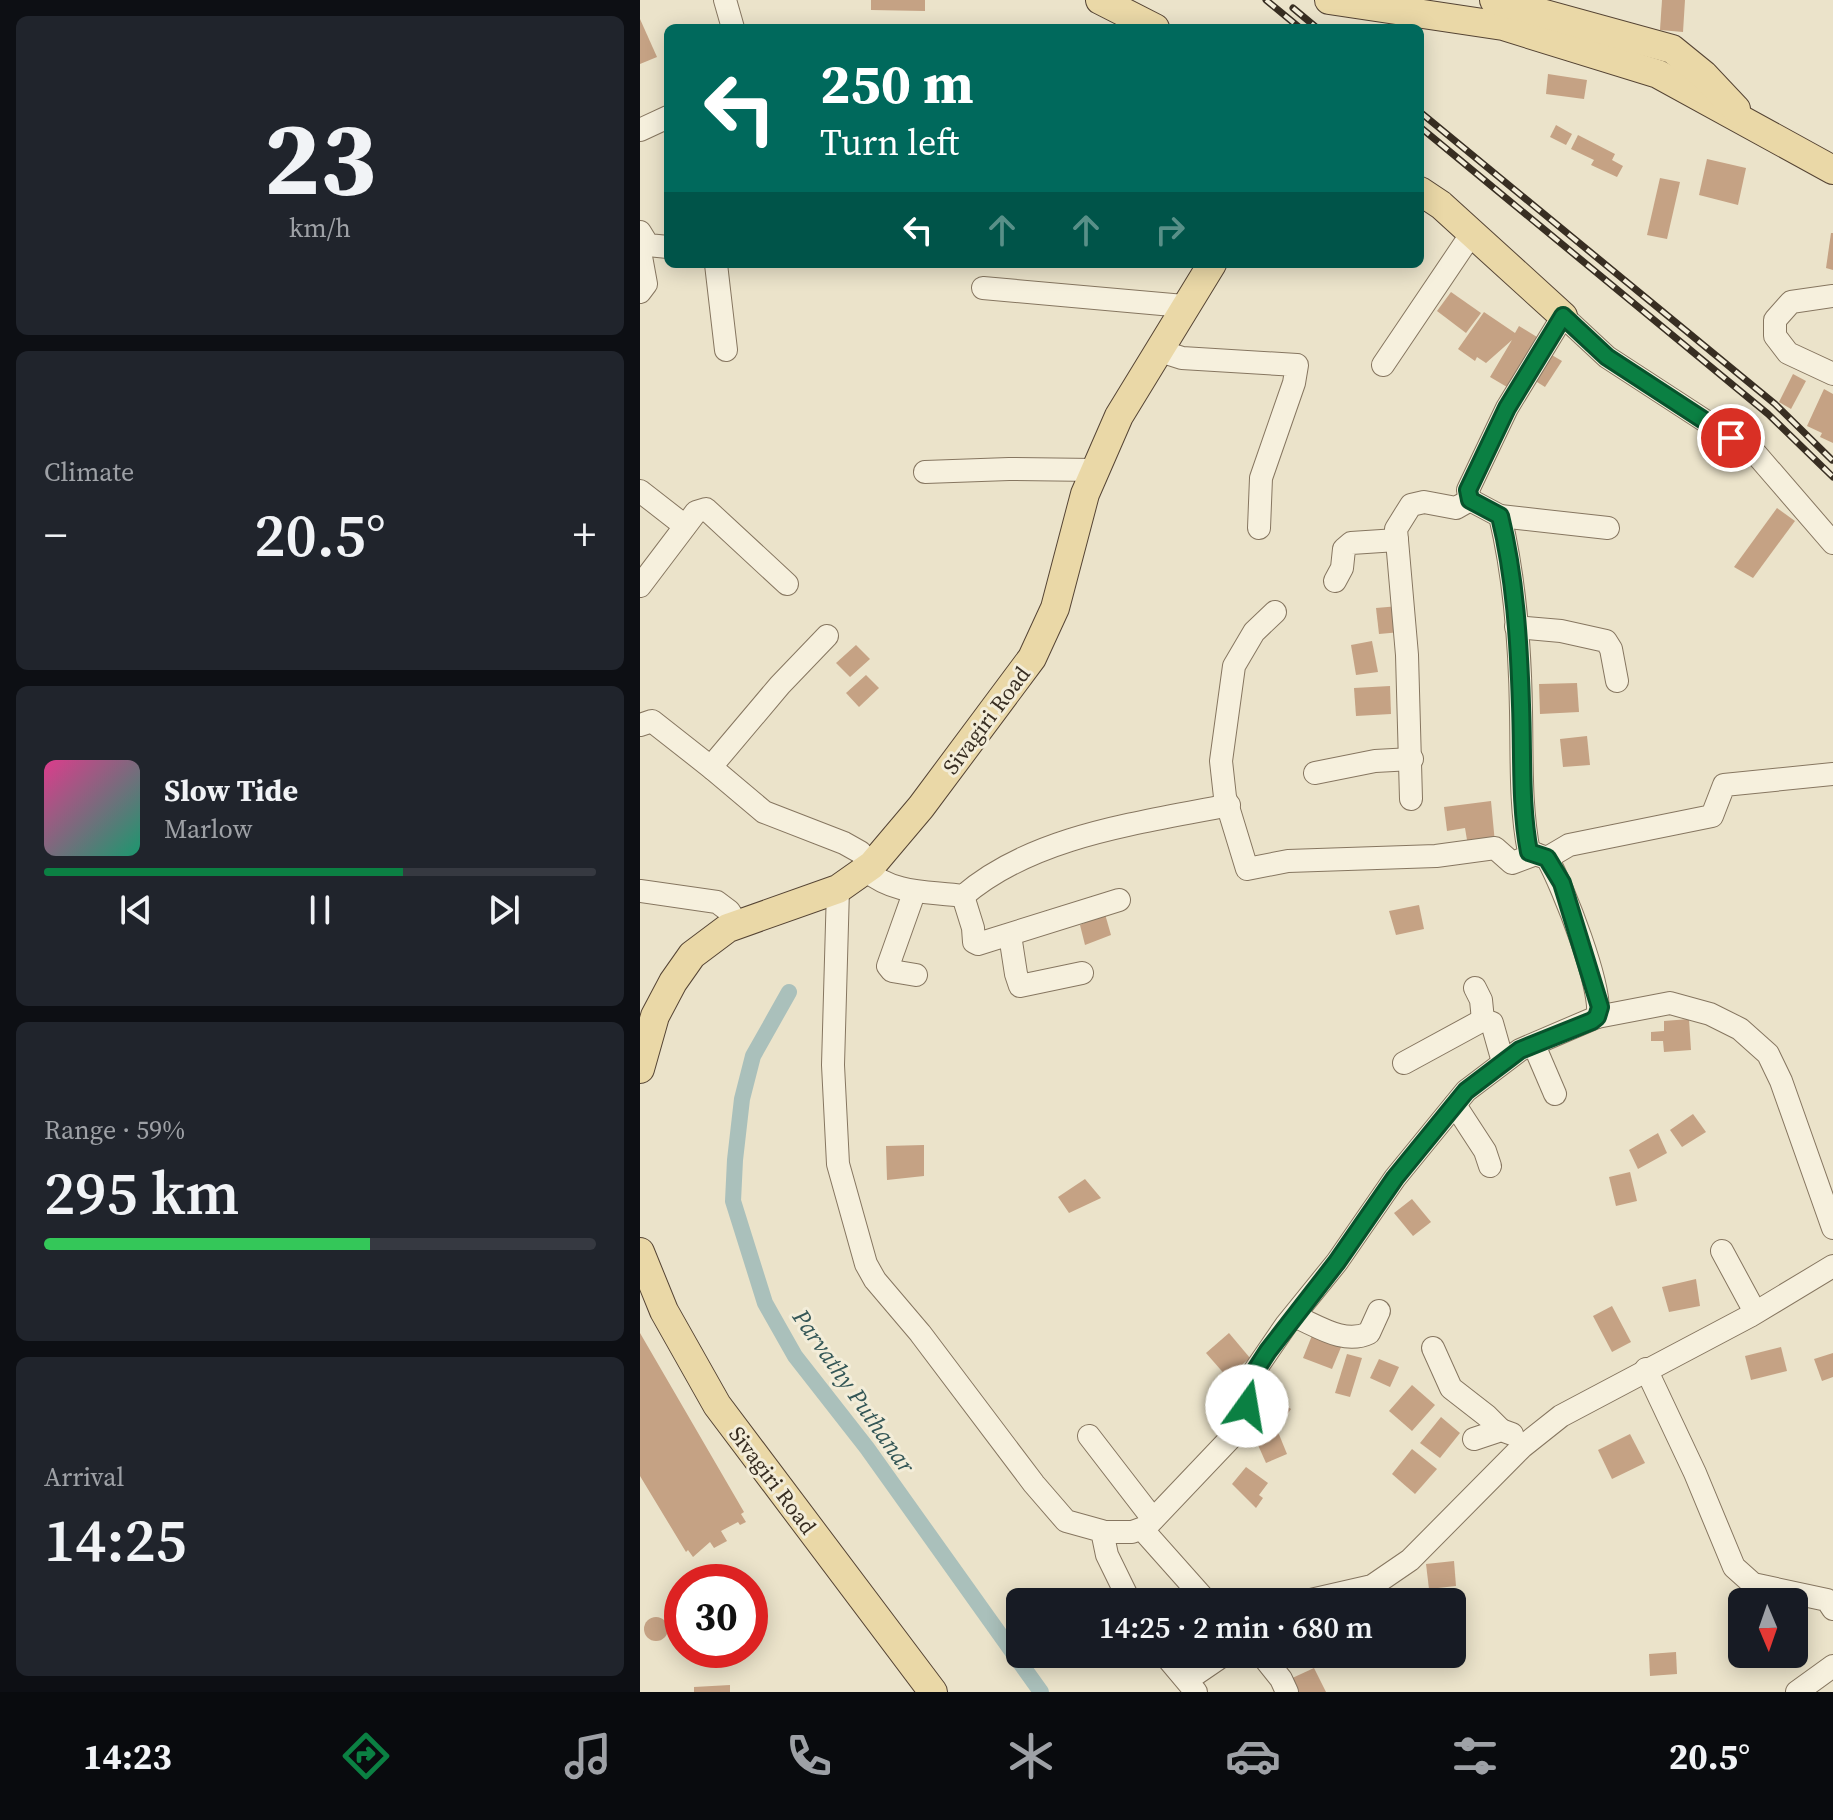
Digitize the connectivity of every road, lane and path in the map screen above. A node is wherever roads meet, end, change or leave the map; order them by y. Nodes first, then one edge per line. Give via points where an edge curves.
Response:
1 (725, 0) edge
2 (1100, 0) edge
3 (1329, 0) edge
4 (1494, 0) edge
5 (1360, 2) edge
6 (732, 24) edge
7 (1147, 24) edge
8 (664, 119) edge
9 (1753, 127) junction
10 (640, 130) edge
11 (1833, 170) edge
12 (1424, 194) edge
13 (1472, 233) junction
14 (641, 243) edge
15 (664, 247) edge
16 (716, 268) edge
17 (1209, 268) edge
18 (983, 288) dead end
19 (640, 292) edge
20 (1833, 296) edge
21 (1184, 306) junction
22 (1563, 316) junction
23 (726, 350) dead end
24 (1157, 350) junction
25 (1383, 365) dead end
26 (1833, 374) edge
27 (1095, 470) junction
28 (925, 472) dead end
29 (640, 491) edge
30 (1470, 500) junction
31 (1500, 516) junction
32 (685, 526) junction
33 (1259, 528) dead end
34 (1608, 528) dead end
35 (1397, 540) junction
36 (1833, 543) edge
37 (1335, 581) dead end
38 (787, 584) dead end
39 (640, 586) edge
40 (1275, 612) dead end
41 (1516, 627) junction
42 (827, 636) dead end
43 (1617, 681) dead end
44 (640, 725) edge
45 (1412, 759) junction
46 (713, 769) junction
47 (1315, 773) dead end
48 (1833, 774) edge
49 (1411, 799) dead end
50 (1229, 805) junction
51 (1541, 856) junction
52 (868, 867) junction
53 (838, 889) junction
54 (640, 891) edge
55 (914, 893) junction
56 (963, 896) junction
57 (1119, 900) dead end
58 (737, 924) junction
59 (1010, 935) junction
60 (1082, 973) dead end
61 (916, 975) dead end
62 (1475, 988) dead end
63 (1597, 1017) junction
64 (1483, 1020) junction
65 (1534, 1045) junction
66 (1503, 1062) junction
67 (1404, 1063) dead end
68 (640, 1069) edge
69 (1555, 1094) dead end
70 (1455, 1105) junction
71 (1490, 1166) dead end
72 (1824, 1177) edge
73 (1833, 1228) edge
74 (1722, 1251) dead end
75 (640, 1252) edge
76 (1833, 1266) edge
77 (1379, 1311) dead end
78 (1755, 1312) junction
79 (1294, 1316) junction
80 (1433, 1348) dead end
81 (1646, 1369) junction
82 (1501, 1430) junction
83 (1089, 1436) dead end
84 (1474, 1439) dead end
85 (1527, 1443) junction
86 (1148, 1524) junction
87 (1102, 1532) junction
88 (1123, 1588) edge
89 (1196, 1588) edge
90 (1363, 1588) edge
91 (1833, 1609) edge
92 (1833, 1666) edge
93 (1176, 1668) edge
94 (1211, 1668) edge
95 (1272, 1668) edge
96 (1192, 1686) edge
97 (933, 1692) edge
98 (1287, 1692) edge
99 (1797, 1692) edge

1 - 6 street
2 - 7 main road
3 - 5 main road
4 - 9 main road via 1672,49
5 - 9 main road via 1503,26 1658,74
8 - 10 street
9 - 11 main road
12 - 13 main road
13 - 22 main road
13 - 25 street
14 - 15 street
14 - 19 street via 646,283
16 - 23 street
17 - 21 main road, Sivagiri Road
18 - 21 street
20 - 26 street via 1791,302 1775,320 1775,336 1788,353
21 - 24 main road, Sivagiri Road
22 - 30 street via 1507,408 1468,490
22 - 36 street via 1607,357 1756,454
24 - 27 main road, Sivagiri Road
24 - 33 street via 1182,358 1297,366 1261,478
27 - 28 street
27 - 52 main road, Sivagiri Road via 1055,608 1032,658 921,807
29 - 32 street
30 - 31 street
30 - 35 street via 1456,508 1411,505 1396,529
31 - 34 street
31 - 41 street
32 - 38 street via 699,510 709,510
32 - 39 street
35 - 37 street via 1351,543
35 - 45 street
40 - 50 street via 1254,632 1234,666 1221,761
41 - 43 street via 1606,641
41 - 51 street via 1524,828 1529,852
42 - 46 street
44 - 46 street via 652,721
45 - 47 street
45 - 49 street
46 - 52 street via 764,812 844,843 860,852
48 - 51 street via 1724,785 1712,816 1569,845
50 - 51 street via 1247,869 1288,861 1436,856 1495,848 1512,863
50 - 56 street via 1130,825 1026,856
51 - 63 street via 1562,883 1595,985
52 - 53 main road, Sivagiri Road
52 - 55 street via 879,881
53 - 58 main road, Sivagiri Road
53 - 87 street via 833,1065 838,1164 866,1264 1066,1521
54 - 58 street via 717,902
55 - 56 street
55 - 61 street via 888,966
56 - 59 street via 975,943
57 - 59 street
58 - 68 main road, Sivagiri Road via 692,955 673,982 655,1016
59 - 60 street via 1020,986
62 - 64 street
63 - 65 street
63 - 72 street via 1670,1003 1740,1029 1768,1054
64 - 66 street via 1492,1023
64 - 67 street
65 - 66 street
65 - 69 street
66 - 70 street
70 - 71 street
70 - 79 street
72 - 73 street
74 - 78 street
75 - 97 main road, Sivagiri Road via 664,1311 717,1405
76 - 78 street
77 - 79 street via 1369,1333 1359,1338
78 - 81 street
79 - 86 street via 1248,1382 1243,1425
80 - 82 street via 1451,1388
81 - 85 street via 1561,1416
81 - 91 street via 1734,1567 1753,1584 1827,1600
82 - 84 street
82 - 85 street
83 - 86 street
85 - 90 street via 1410,1560
86 - 87 street via 1132,1532
86 - 89 street
87 - 88 street
92 - 99 street
93 - 96 street
94 - 96 street
95 - 98 street

